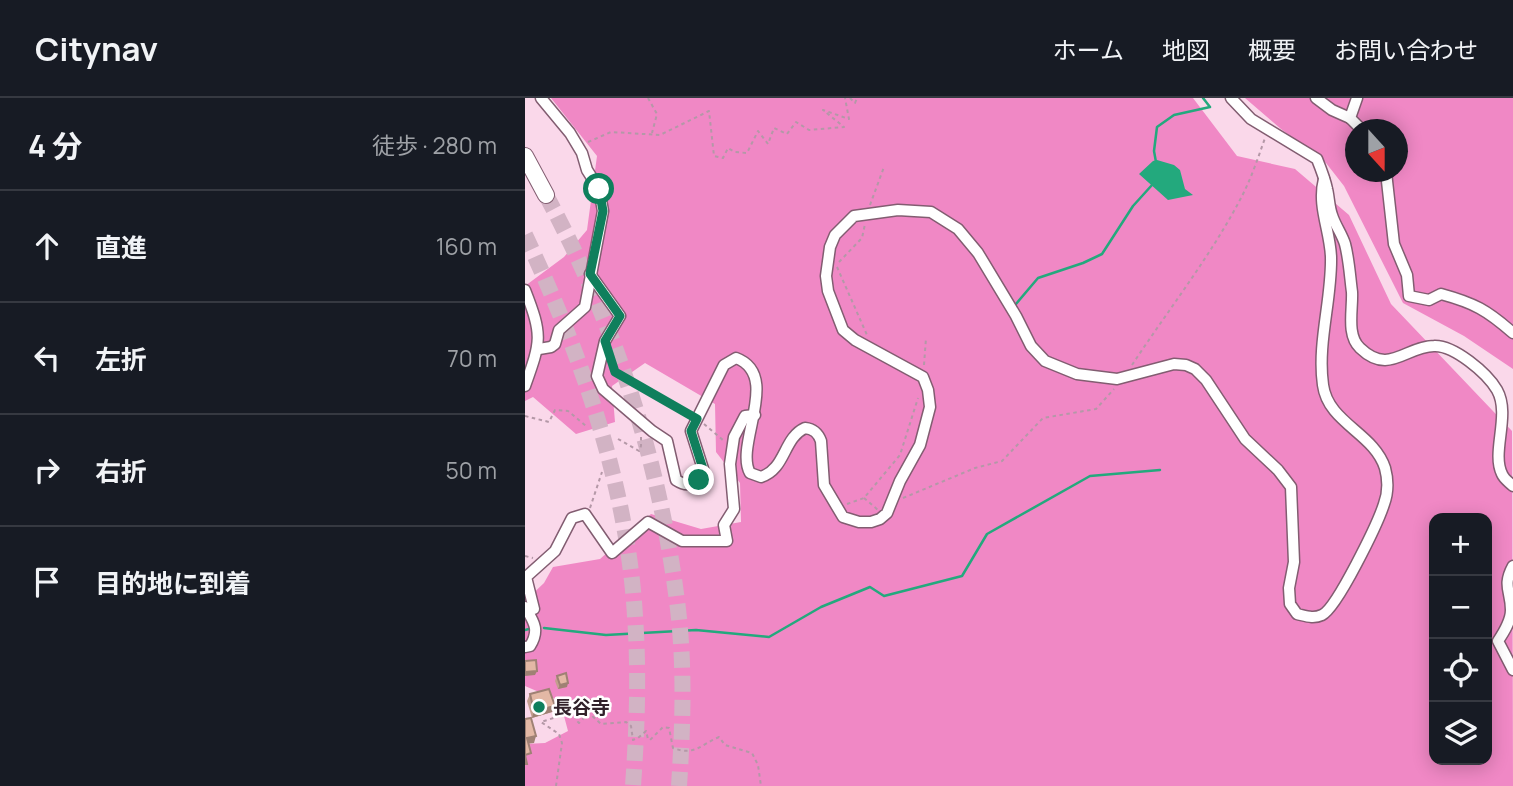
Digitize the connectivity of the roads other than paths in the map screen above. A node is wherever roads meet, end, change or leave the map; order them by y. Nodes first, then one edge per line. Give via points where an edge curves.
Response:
1 (541, 98) edge
2 (1231, 98) edge
3 (1315, 98) edge
4 (1357, 98) edge
5 (1350, 118) joint
6 (525, 156) edge
7 (1324, 179) junction
8 (1386, 182) edge
9 (546, 195) tunnel mouth
10 (590, 274) junction
11 (525, 290) edge
12 (1513, 333) edge
13 (538, 349) junction
14 (525, 386) edge
15 (754, 415) junction
16 (1513, 486) edge
17 (1513, 566) edge
18 (526, 609) edge
19 (525, 647) edge
20 (1513, 670) edge

1 - 10 street via 571,133 599,189 603,211
2 - 7 street via 1251,119 1317,159
3 - 5 street
4 - 5 street
6 - 9 highway
7 - 15 street via 1320,194 1331,256 1323,385 1333,411 1378,452 1387,485 1384,504 1364,548 1325,614 1313,618 1297,614 1290,604 1294,562 1291,487 1245,439 1206,380 1186,365 1117,379 1077,374 1045,362 978,253 958,229 931,212 898,210 854,216 830,247 828,291 843,330 923,377 928,390 930,407 920,445 884,516 871,522 843,517 824,485 821,441 812,428 794,435 773,472 761,477 750,473 745,454
7 - 16 street via 1332,216 1345,244 1353,336 1358,347 1381,360 1435,345 1455,351 1473,366 1497,391 1502,428 1500,470
8 - 12 street via 1394,244 1409,296 1429,300 1441,294 1471,302
10 - 13 street via 585,307 559,330 555,344
10 - 15 street via 620,316 605,341 597,376 603,389 667,441 676,480 685,485 699,480 704,472 691,431 724,365 736,358 748,366 754,379
11 - 13 street via 539,334
13 - 14 street
15 - 18 street via 745,416 734,436 730,464 734,509 725,524 727,541 682,541 648,522 612,553 585,514 572,518 555,551 526,577 534,609
17 - 20 street via 1506,586 1511,610 1498,641
18 - 19 street via 537,627 535,638

